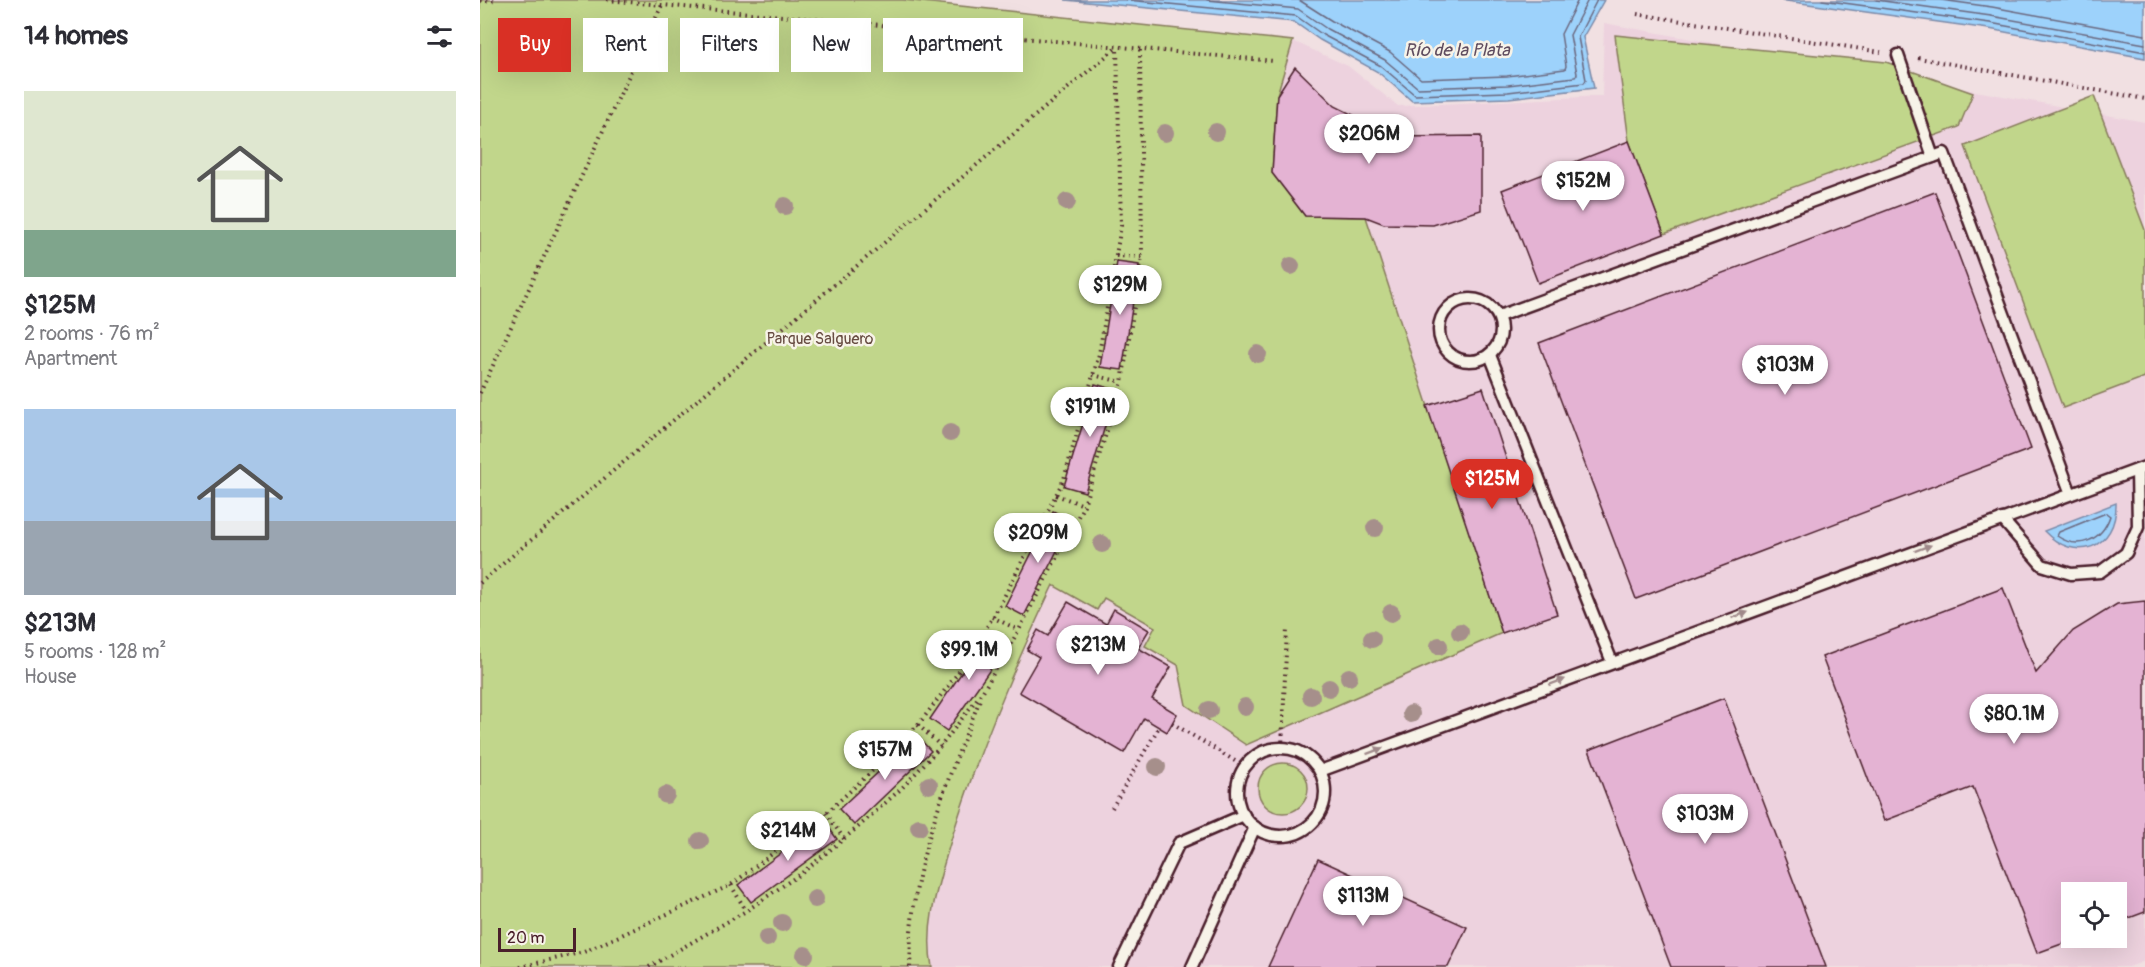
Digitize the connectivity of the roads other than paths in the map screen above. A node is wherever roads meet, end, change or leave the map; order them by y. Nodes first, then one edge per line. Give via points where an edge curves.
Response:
1 (1898, 54) dead end
2 (1933, 157) junction
3 (1499, 316) junction
4 (1490, 355) junction
5 (2141, 468) edge
6 (2072, 494) junction
7 (2002, 519) junction
8 (1612, 662) junction
9 (1320, 771) junction
10 (1244, 815) junction
11 (1255, 827) junction
12 (1119, 967) edge
13 (1192, 967) edge

1 - 2 lane
2 - 3 lane
2 - 6 lane via 1944,153
3 - 4 lane via 1501,337
3 - 4 lane via 1485,302 1464,299 1446,310 1438,329 1451,356 1471,362
4 - 8 lane
5 - 6 lane
5 - 7 lane via 2138,527 2126,553 2100,572 2071,574 2042,565
6 - 7 lane
8 -> 7 lane
9 -> 8 lane
9 - 10 lane via 1297,750 1282,747 1252,758 1237,785
9 - 11 lane via 1324,800 1309,825 1282,836
10 - 11 lane
10 - 12 lane via 1179,843
11 - 13 lane

